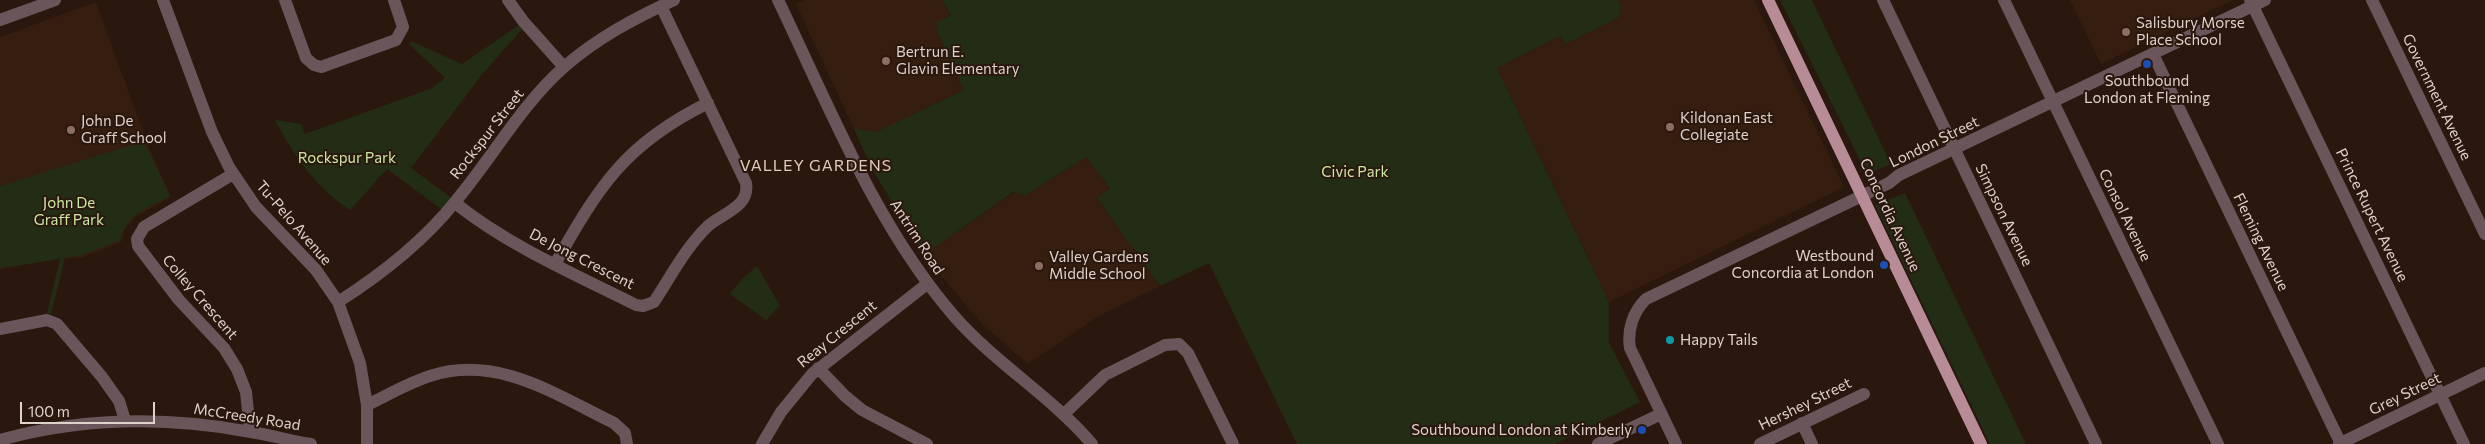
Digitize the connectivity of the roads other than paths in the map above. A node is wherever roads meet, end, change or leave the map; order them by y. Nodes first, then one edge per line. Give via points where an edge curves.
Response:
1 (163, 0) edge
2 (285, 0) edge
3 (394, 0) edge
4 (508, 0) edge
5 (674, 0) edge
6 (778, 0) edge
7 (1768, 0) edge
8 (1883, 0) edge
9 (2004, 0) edge
10 (2265, 0) edge
11 (2372, 0) edge
12 (51, 1) edge
13 (2252, 3) edge
14 (661, 6) junction
15 (0, 20) edge
16 (2153, 54) junction
17 (564, 67) junction
18 (708, 102) junction
19 (2053, 102) junction
20 (1954, 149) junction
21 (233, 174) junction
22 (1863, 195) junction
23 (455, 203) junction
24 (2485, 234) edge
25 (555, 264) junction
26 (927, 284) junction
27 (338, 302) junction
28 (0, 329) edge
29 (818, 368) junction
30 (2485, 373) edge
31 (1864, 394) dead end
32 (2440, 395) junction
33 (367, 405) junction
34 (1064, 414) junction
35 (1661, 414) junction
36 (125, 420) junction
37 (1802, 423) junction
38 (250, 431) junction
39 (0, 440) edge
40 (311, 444) edge
41 (367, 444) edge
42 (627, 444) edge
43 (762, 444) edge
44 (927, 444) edge
45 (1092, 444) edge
46 (1233, 444) edge
47 (1598, 444) edge
48 (1676, 444) edge
49 (1760, 444) edge
50 (1812, 444) edge
51 (1982, 444) edge
52 (2096, 444) edge
53 (2218, 444) edge
54 (2340, 444) edge
55 (2464, 444) edge

1 - 21 street, Tu-Pelo Avenue via 215,140
2 - 3 street via 306,58 321,67 396,40 403,27
4 - 17 street
5 - 14 street, Rockspur Street
6 - 26 street, Antrim Road via 878,206
7 - 22 main road, Concordia Avenue
8 - 20 street, Simpson Avenue
9 - 19 street, Consol Avenue
10 - 13 street, London Street
11 - 24 street, Government Avenue
12 - 15 street
13 - 16 street, London Street
13 - 32 street, Prince Rupert Avenue
14 - 17 street, Rockspur Street via 605,36
14 - 18 street, De Jong Crescent
16 - 19 street, London Street
16 - 54 street, Fleming Avenue
17 - 23 street, Rockspur Street via 532,101
18 - 25 street via 659,130 629,155 596,196
18 - 25 street, De Jong Crescent via 746,183 747,196 697,238 654,302 643,306 636,304
19 - 20 street, London Street
19 - 53 street, Consol Avenue
20 - 22 street, London Street
20 - 52 street, Simpson Avenue
21 - 27 street, Tu-Pelo Avenue via 262,214 316,270
21 - 38 street, Colley Crescent via 144,227 137,238 145,258 214,336 237,368 246,392
22 - 35 street, London Street via 1646,300 1637,310 1629,333 1630,348
22 - 51 main road, Concordia Avenue
23 - 25 street, De Jong Crescent via 497,234
23 - 27 street, Rockspur Street via 416,245 374,279
26 - 29 street, Reay Crescent
26 - 34 street, Antrim Road via 984,347
27 - 33 street, Tu-Pelo Avenue via 360,363
28 - 36 street via 48,320 57,324 102,376 119,401
29 - 43 street, Reay Crescent via 790,399
29 - 44 street via 862,410
30 - 32 street, Grey Street
31 - 37 street, Hershey Street
32 - 54 street, Grey Street
32 - 55 street, Prince Rupert Avenue
33 - 41 street, Tu-Pelo Avenue
33 - 42 street via 430,376 455,370 485,370 522,378 614,423 625,433
34 - 45 street, Antrim Road
34 - 46 street via 1105,375 1165,345 1179,344 1188,353
35 - 47 street
35 - 48 street, London Street
36 - 38 street, McCreedy Road
36 - 39 street, McCreedy Road via 72,424
37 - 49 street, Hershey Street
37 - 50 street
38 - 40 street, McCreedy Road

